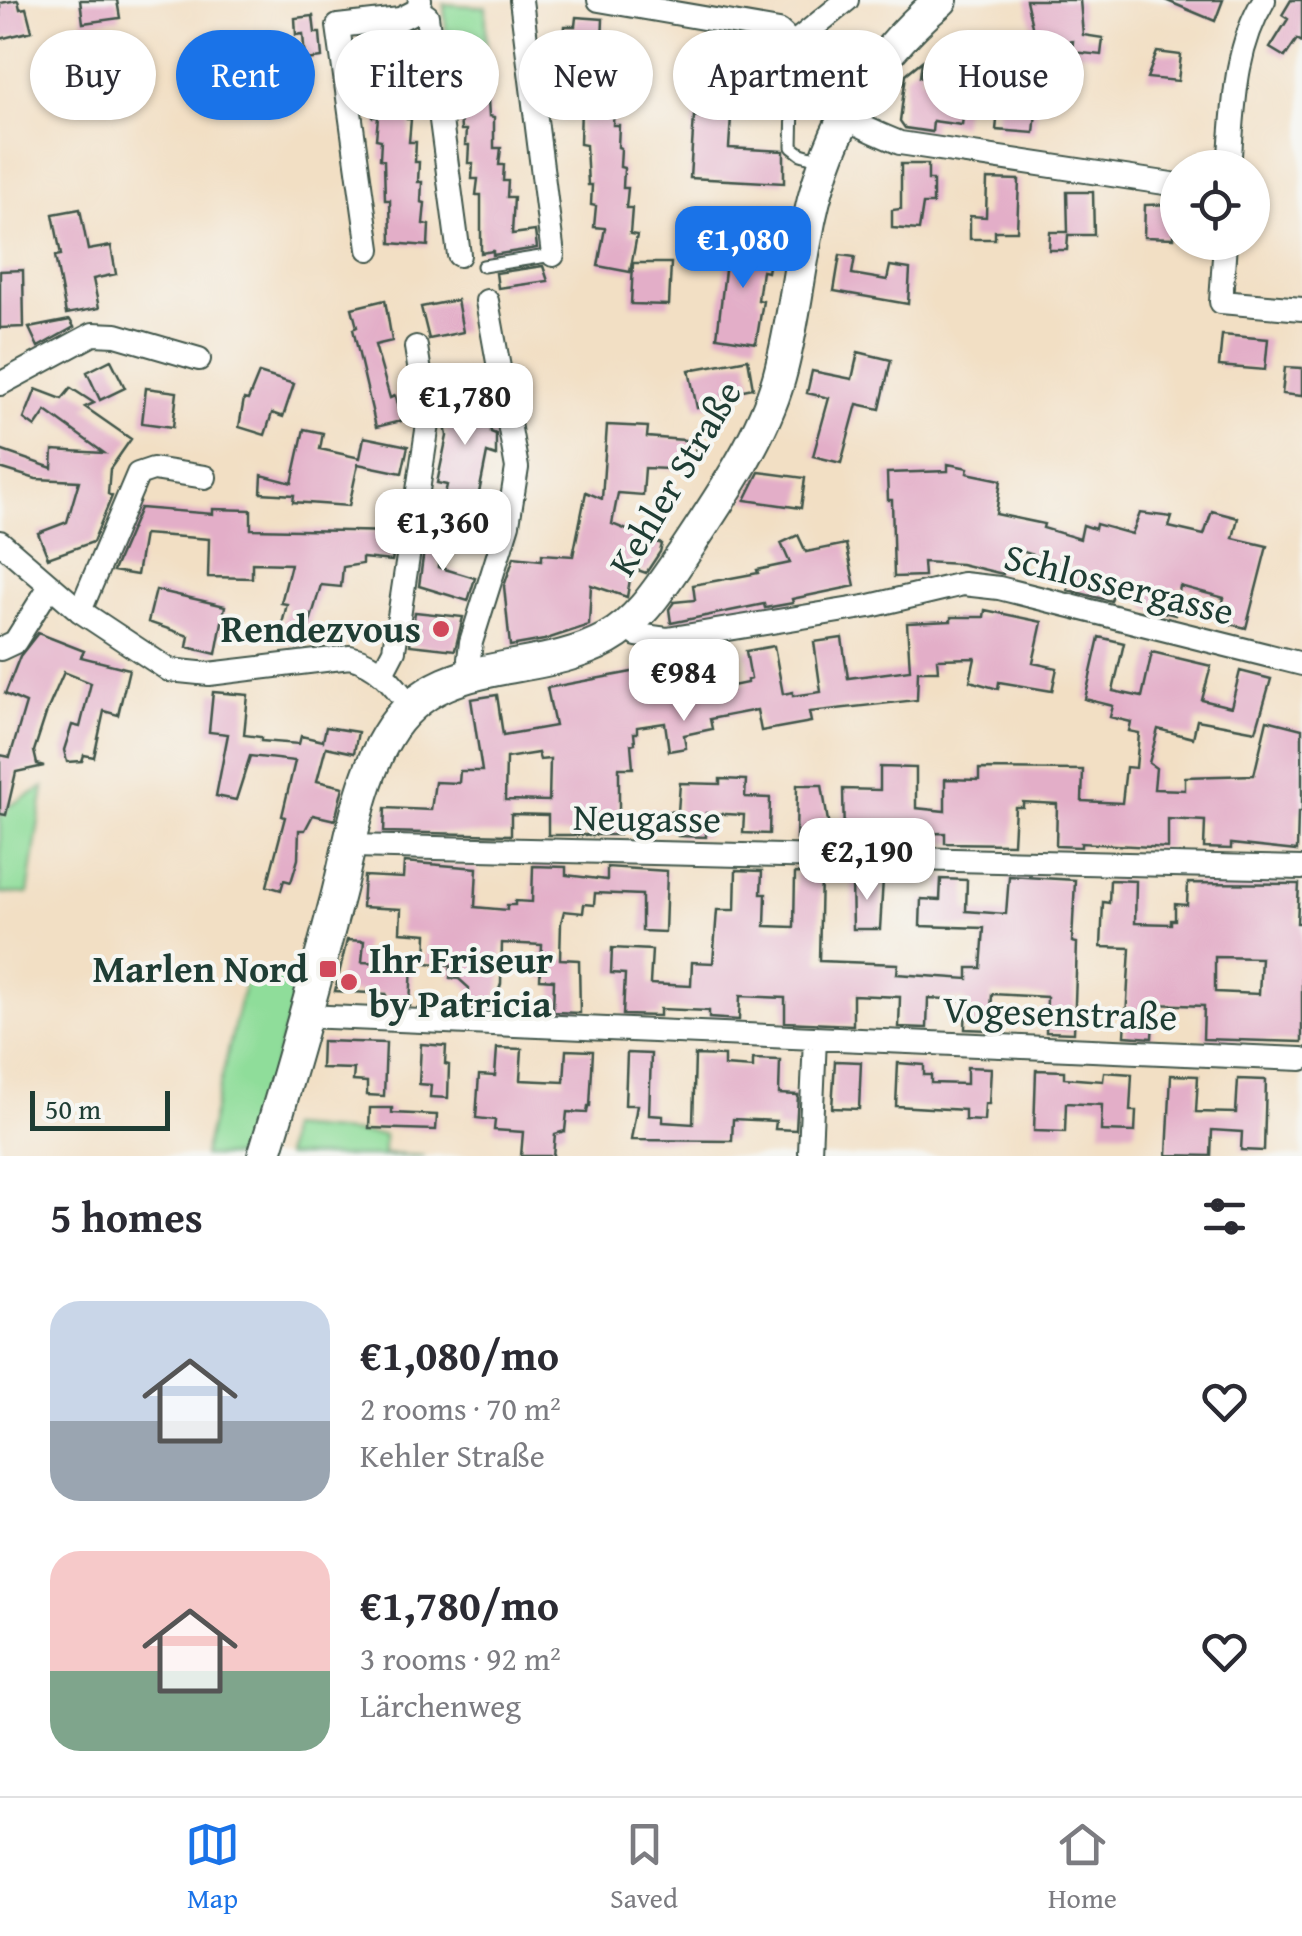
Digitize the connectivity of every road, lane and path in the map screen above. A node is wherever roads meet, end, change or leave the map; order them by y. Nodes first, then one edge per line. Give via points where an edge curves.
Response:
1 (520, 0) edge
2 (599, 0) edge
3 (847, 0) edge
4 (941, 0) edge
5 (1264, 0) edge
6 (419, 5) edge
7 (776, 30) edge
8 (810, 30) edge
9 (903, 39) edge
10 (793, 120) edge
11 (843, 120) edge
12 (855, 120) edge
13 (1231, 150) edge
14 (825, 161) junction
15 (1160, 182) edge
16 (369, 249) dead end
17 (459, 254) dead end
18 (553, 255) joint
19 (1224, 260) edge
20 (483, 266) dead end
21 (488, 301) dead end
22 (1302, 309) edge
23 (416, 347) dead end
24 (199, 359) dead end
25 (0, 384) edge
26 (206, 477) dead end
27 (0, 542) edge
28 (50, 586) junction
29 (80, 612) junction
30 (628, 625) junction
31 (0, 649) edge
32 (1302, 664) edge
33 (382, 672) junction
34 (473, 673) junction
35 (410, 706) junction
36 (351, 846) junction
37 (1302, 868) edge
38 (306, 1016) junction
39 (816, 1038) junction
40 (1302, 1058) edge
41 (810, 1152) dead end
42 (264, 1156) edge

1 - 18 street
2 - 7 street
3 - 8 street
4 - 9 main road, Kehler Straße
5 - 13 street via 1240,55
6 - 16 street via 400,19 338,26
6 - 17 street via 426,16
10 - 14 lane via 792,147
11 - 14 main road, Kehler Straße
12 - 15 street via 900,143
14 - 30 main road, Kehler Straße via 794,319 764,419 690,543
18 - 20 lane
19 - 22 street via 1222,302
21 - 34 street via 517,468 508,524 471,642
23 - 33 street via 428,424 394,650
24 - 25 street via 92,334
26 - 29 street via 153,469 138,474
27 - 28 street
28 - 29 street
28 - 31 street via 15,642
29 - 33 street via 169,670 235,672 341,656
30 - 32 street, Schlossergasse via 638,635 667,639 963,584
30 - 34 main road, Kehler Straße via 568,656
33 - 35 street
34 - 35 main road, Kehler Straße
35 - 36 main road, Kehler Straße via 373,764
36 - 37 street, Neugasse
36 - 38 main road, Kehler Straße
38 - 39 street, Vogesenstraße
38 - 42 main road, Kehler Straße
39 - 40 street, Vogesenstraße
39 - 41 street

